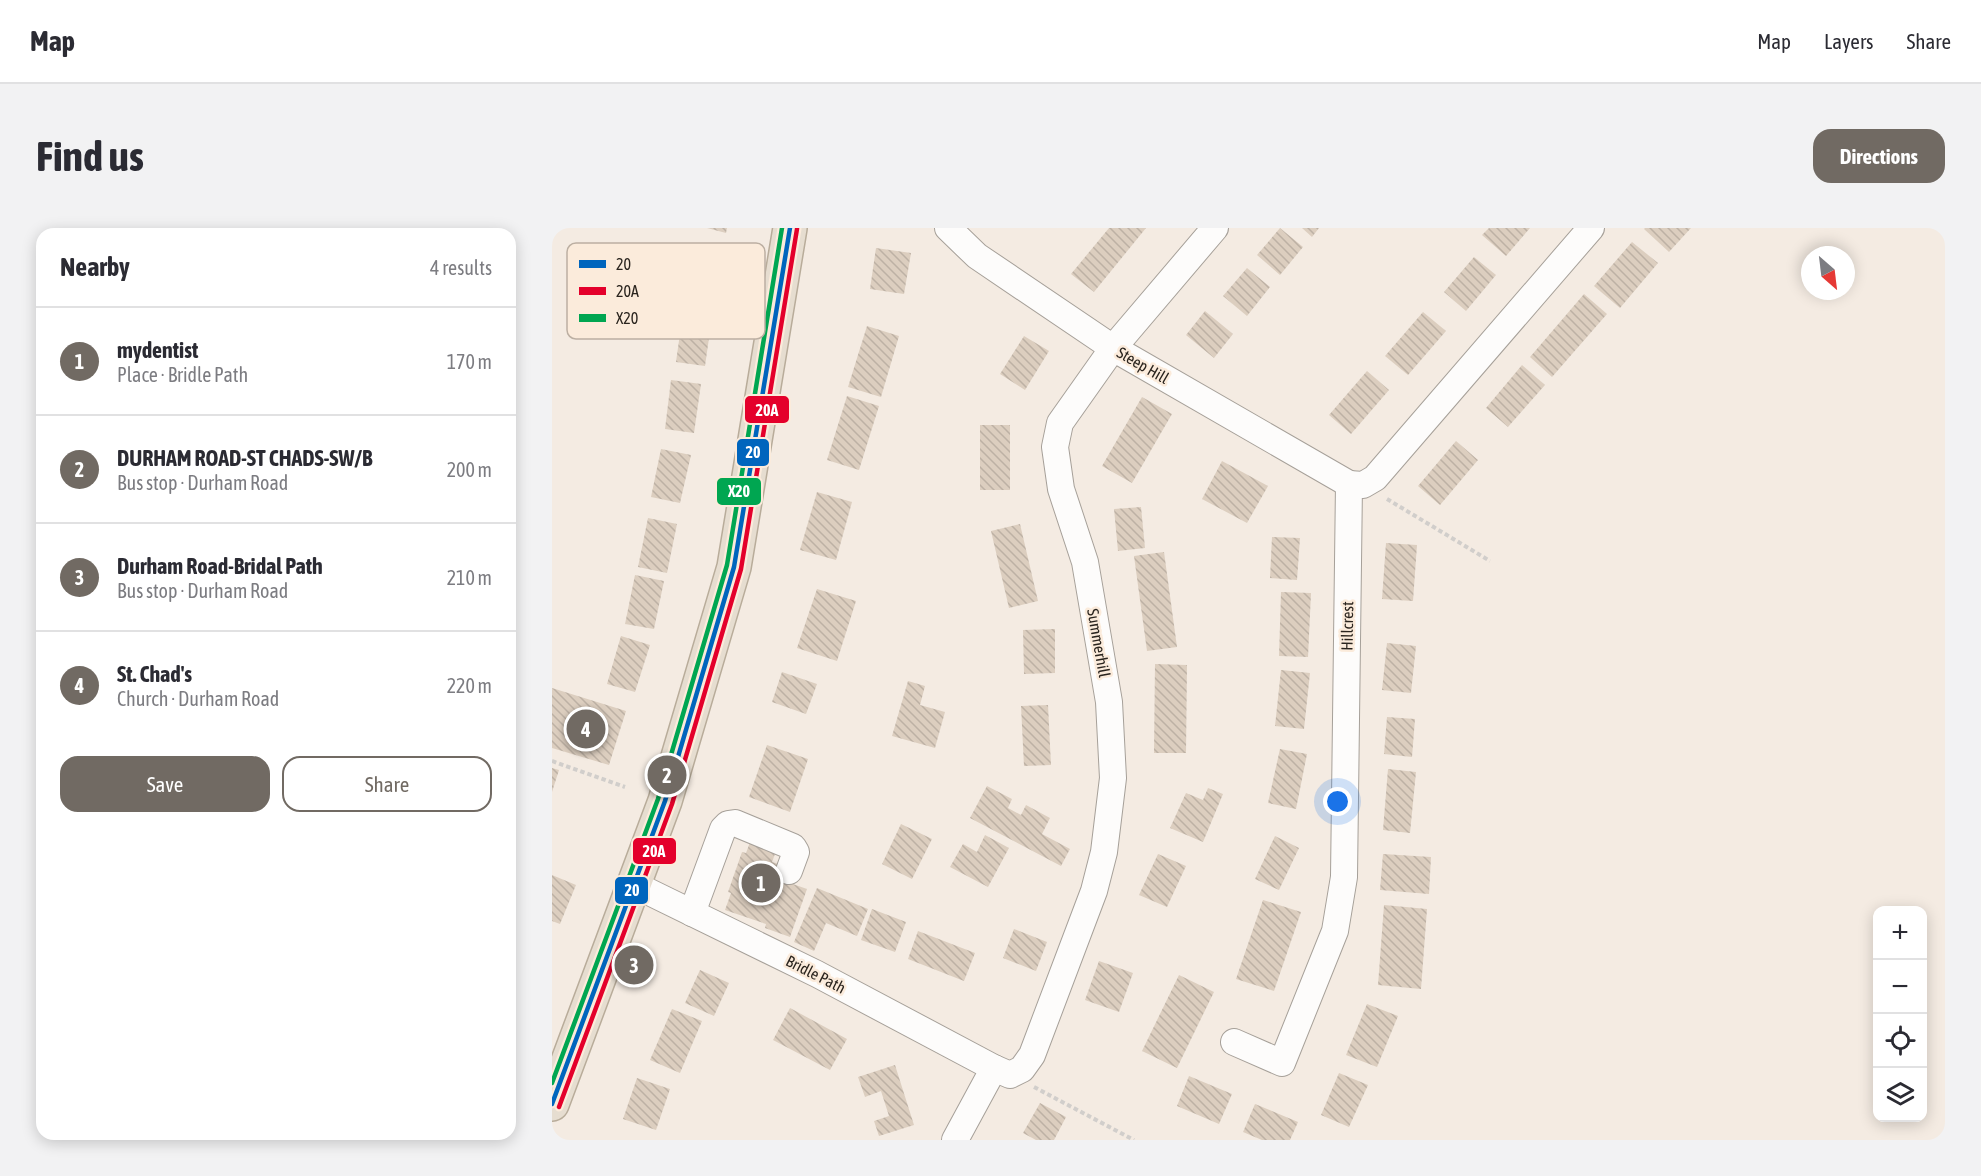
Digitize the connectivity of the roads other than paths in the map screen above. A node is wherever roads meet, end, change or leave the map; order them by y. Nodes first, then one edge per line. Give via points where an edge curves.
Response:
1 (790, 228) edge
2 (948, 228) edge
3 (1215, 228) edge
4 (1591, 228) edge
5 (1113, 348) junction
6 (1356, 484) junction
7 (789, 871) dead end
8 (635, 885) junction
9 (692, 913) junction
10 (1234, 1042) dead end
11 (1002, 1071) junction
12 (555, 1087) edge
13 (955, 1140) edge

1 - 8 highway via 735,567 683,748
2 - 5 street, Steep Hill via 977,256
3 - 5 street, Summerhill
4 - 6 street via 1375,478
5 - 6 street, Steep Hill
5 - 11 street, Summerhill via 1060,423 1055,447 1061,489 1085,562 1109,702 1113,778 1104,852 1094,891 1032,1055 1022,1069
6 - 10 street, Hillcrest via 1344,877 1335,931 1292,1067
7 - 9 street via 796,852 793,847 735,822 728,824
8 - 9 street, Bridle Path
8 - 12 highway
9 - 11 street, Bridle Path
11 - 13 street, Summerhill

